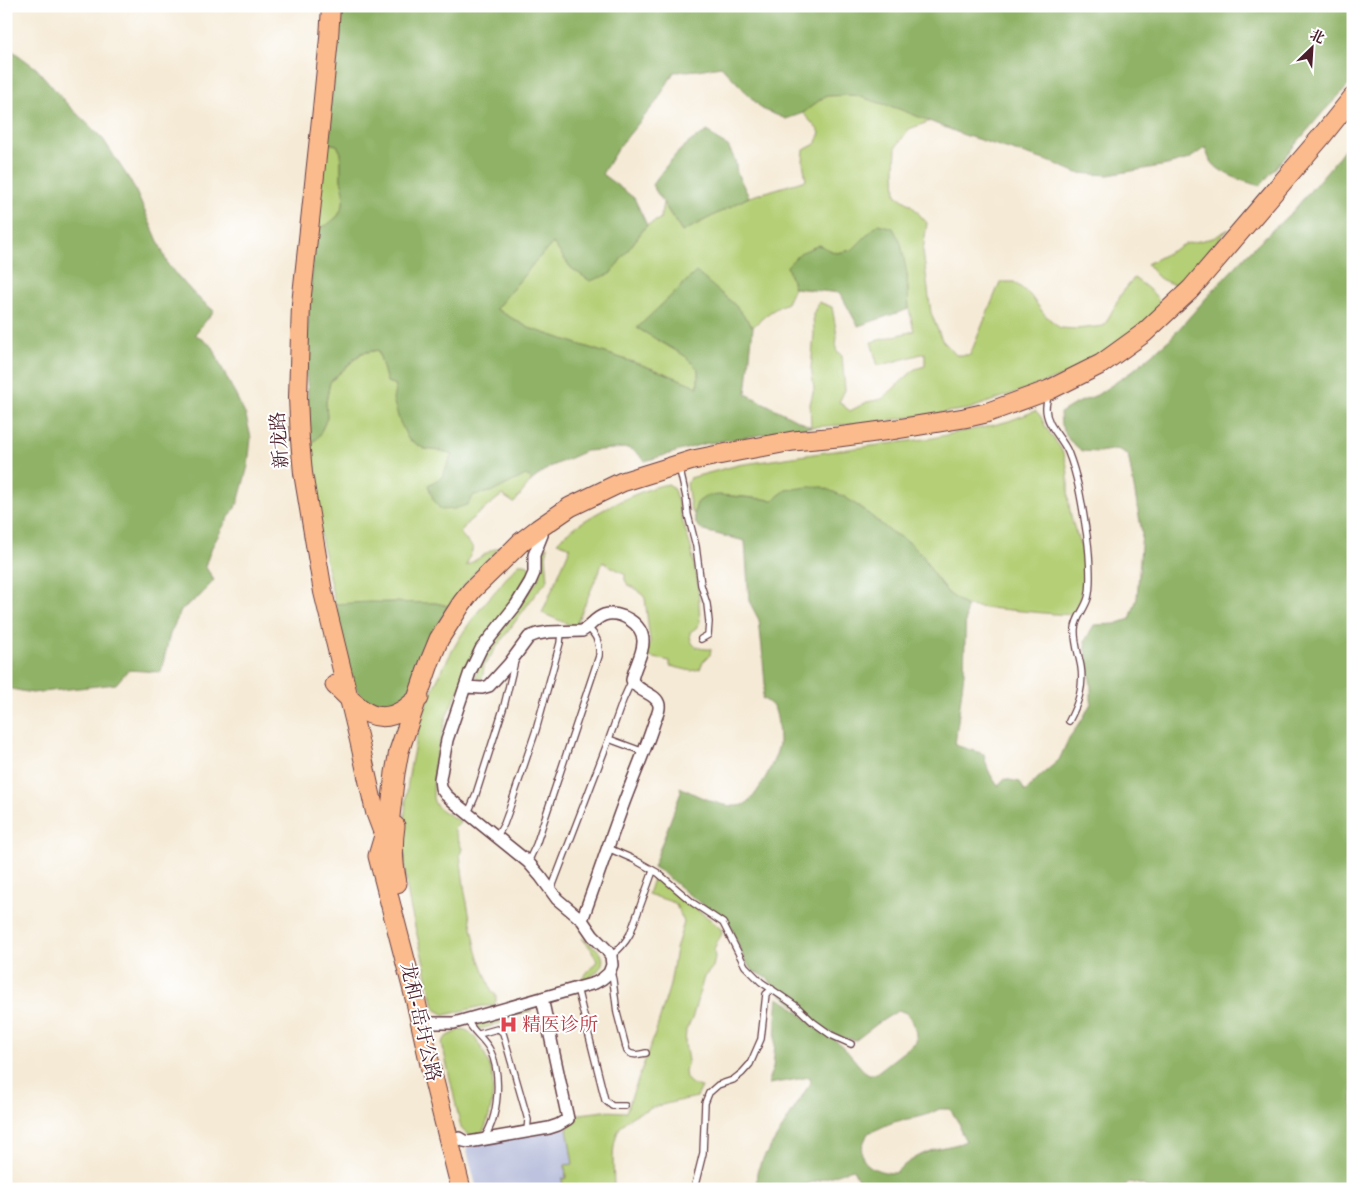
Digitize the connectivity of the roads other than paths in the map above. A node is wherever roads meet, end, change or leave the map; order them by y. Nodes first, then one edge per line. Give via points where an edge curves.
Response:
1 (321, 6) edge
2 (331, 6) edge
3 (1353, 97) edge
4 (1353, 111) edge
5 (1048, 394) junction
6 (680, 468) junction
7 (540, 532) junction
8 (588, 628) junction
9 (561, 633) junction
10 (701, 639) dead end
11 (516, 654) junction
12 (632, 680) junction
13 (466, 687) junction
14 (341, 691) junction
15 (422, 695) junction
16 (1069, 722) dead end
17 (609, 739) junction
18 (644, 752) junction
19 (468, 813) junction
20 (384, 836) junction
21 (497, 836) junction
22 (608, 848) junction
23 (386, 859) junction
24 (528, 862) junction
25 (653, 870) junction
26 (551, 891) junction
27 (582, 920) junction
28 (610, 956) junction
29 (609, 973) junction
30 (577, 988) junction
31 (772, 990) junction
32 (542, 998) junction
33 (467, 1019) junction
34 (434, 1023) junction
35 (479, 1034) junction
36 (851, 1044) dead end
37 (646, 1053) dead end
38 (625, 1106) dead end
39 (527, 1131) junction
40 (459, 1138) junction
41 (483, 1139) junction
42 (461, 1189) edge
43 (471, 1189) edge
44 (694, 1189) edge

1 - 14 main road, 新龙路 via 292,303 287,394 298,516
2 - 14 main road, 新龙路 via 301,304 298,397 303,473
3 - 5 highway via 1191,289 1144,333 1101,364
4 - 5 highway via 1217,271 1166,324 1101,371 1071,388
5 - 6 highway via 964,418 793,441 738,451
5 - 16 lane via 1046,408 1050,423 1067,450 1075,471 1089,554 1088,598 1075,628 1081,691
6 - 7 highway via 640,476 605,490 570,507
6 - 10 lane via 707,604 708,635
7 - 13 street via 530,582 481,649
7 - 15 highway via 521,542 462,602 439,640
8 - 9 street
8 - 12 street via 603,615 610,614 631,620 638,627 644,641
8 - 24 lane via 597,638 599,656
9 - 11 street via 528,637
9 - 21 lane via 536,730
11 - 13 street via 489,686
11 - 19 lane via 504,706
12 - 17 lane
12 - 18 street via 658,700 659,706
13 - 19 street via 447,740 440,779 446,795
14 - 15 highway via 370,715 381,718 403,710
14 - 20 main road, 新龙路 via 359,740 375,812
14 - 23 main road, 新龙路 via 362,802
15 - 20 highway via 399,751
15 - 23 highway via 393,842
17 - 18 lane
17 - 26 lane
18 - 22 street
19 - 21 street
20 - 23 highway
21 - 24 street
22 - 25 lane
22 - 27 street
23 - 34 highway, 龙和-岳圩公路
23 - 42 highway, 龙和-岳圩公路 via 430,1065
24 - 26 street
25 - 28 lane via 630,934
25 - 31 lane via 723,923 745,966
26 - 27 street
27 - 28 street
28 - 29 street
29 - 30 street via 602,980
29 - 37 lane via 627,1051 634,1055
30 - 32 street
30 - 38 lane via 605,1100 612,1106
31 - 36 lane via 831,1035
31 - 44 lane via 766,994 761,1039 750,1064 733,1080 718,1085 705,1103 703,1153
32 - 33 street
32 - 39 street via 568,1119 558,1125
33 - 34 street
33 - 35 lane
34 - 40 highway, 龙和-岳圩公路
35 - 39 lane via 497,1029 503,1033 528,1120
35 - 41 lane via 493,1058 497,1082 495,1109
39 - 41 street
40 - 41 street via 469,1142
40 - 43 highway, 龙和-岳圩公路

